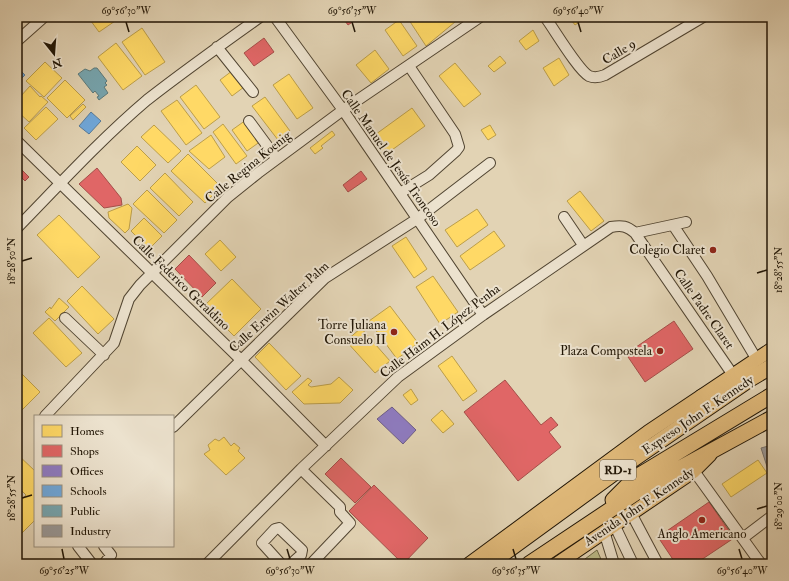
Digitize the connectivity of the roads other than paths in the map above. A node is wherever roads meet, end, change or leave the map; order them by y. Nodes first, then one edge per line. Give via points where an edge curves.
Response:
1 (44, 17) edge
2 (260, 17) edge
3 (275, 17) edge
4 (480, 17) edge
5 (545, 17) edge
6 (703, 17) edge
7 (17, 41) edge
8 (217, 47) junction
9 (409, 66) junction
10 (253, 92) dead end
11 (343, 110) junction
12 (249, 121) dead end
13 (17, 141) edge
14 (277, 159) junction
15 (490, 163) dead end
16 (60, 183) junction
17 (400, 193) junction
18 (564, 217) dead end
19 (417, 219) junction
20 (686, 222) dead end
21 (620, 225) joint
22 (673, 225) junction
23 (17, 228) edge
24 (635, 233) junction
25 (583, 245) junction
26 (151, 273) junction
27 (483, 315) junction
28 (65, 318) dead end
29 (772, 349) edge
30 (104, 355) junction
31 (240, 359) junction
32 (757, 360) junction
33 (772, 366) edge
34 (733, 375) junction
35 (750, 379) junction
36 (772, 396) edge
37 (702, 397) junction
38 (46, 415) edge
39 (772, 418) edge
40 (174, 425) edge
41 (326, 446) junction
42 (718, 446) junction
43 (301, 469) junction
44 (694, 471) junction
45 (631, 513) junction
46 (772, 516) edge
47 (586, 526) junction
48 (609, 528) junction
49 (743, 538) junction
50 (79, 547) edge
51 (105, 547) edge
52 (558, 563) edge
53 (92, 564) edge
54 (104, 564) edge
55 (207, 564) edge
56 (281, 564) edge
57 (291, 564) edge
58 (311, 564) edge
59 (469, 564) edge
60 (489, 564) edge
61 (529, 564) edge
62 (576, 564) edge
63 (614, 564) edge
64 (633, 564) edge
65 (658, 564) edge
66 (761, 564) edge

1 - 7 street
2 - 8 street
3 - 11 street, Calle Manuel de Jesús Troncoso
4 - 9 street, Calle Regina Koenig
5 - 6 street, Calle 9 via 581,68 589,76 597,77 605,75
8 - 10 street
8 - 16 street via 146,101
9 - 11 street, Calle Regina Koenig
9 - 17 street via 455,134 459,147 429,174
11 - 14 street, Calle Regina Koenig
11 - 17 street, Calle Manuel de Jesús Troncoso
12 - 14 street
13 - 16 street, Calle Federico Geraldino
14 - 26 street, Calle Regina Koenig via 228,197
15 - 19 street, Calle Erwin Walter Palm
16 - 23 street
16 - 26 street, Calle Federico Geraldino
17 - 19 street, Calle Manuel de Jesús Troncoso
18 - 25 street
19 - 27 street, Calle Manuel de Jesús Troncoso
19 - 31 street, Calle Erwin Walter Palm via 325,278
20 - 22 street
21 - 24 street, Calle Padre Claret
21 - 25 street, Calle Haim H. López Penha via 602,231
22 - 24 street
22 - 32 street
24 - 34 street, Calle Padre Claret
25 - 27 street, Calle Haim H. López Penha
26 - 30 street, Calle Regina Koenig via 129,299 119,332
26 - 31 street, Calle Federico Geraldino
27 - 41 street, Calle Haim H. López Penha via 398,376
28 - 30 street
29 - 32 main road, RD-1
30 - 38 street, Calle Regina Koenig
31 - 40 street, Calle Erwin Walter Palm
31 - 41 street, Calle Federico Geraldino
32 - 34 main road, RD-1
33 - 35 highway, Expreso John F. Kennedy / RD-1
34 - 37 main road, RD-1
35 - 37 highway
35 - 60 highway, Expreso John F. Kennedy / RD-1
36 - 47 highway via 635,478
37 - 59 main road, RD-1 via 630,445
39 - 42 highway, RD-1
41 - 43 street, Calle Haim H. López Penha
42 - 44 main road, Avenida John F. Kennedy / RD-1
42 - 47 highway, RD-1 via 640,490
43 - 55 street, Calle Haim H. López Penha
43 - 58 street via 340,507 340,512 350,523
44 - 45 main road, Avenida John F. Kennedy / RD-1
44 - 49 street
45 - 48 main road, Avenida John F. Kennedy / RD-1
45 - 65 street
46 - 49 street
47 - 61 highway, RD-1
48 - 52 main road, Avenida John F. Kennedy / RD-1
48 - 63 street
48 - 64 street
49 - 66 street
50 - 53 street
51 - 54 street via 111,555
52 - 62 street
56 - 57 street via 262,543 279,528 302,550 301,555

